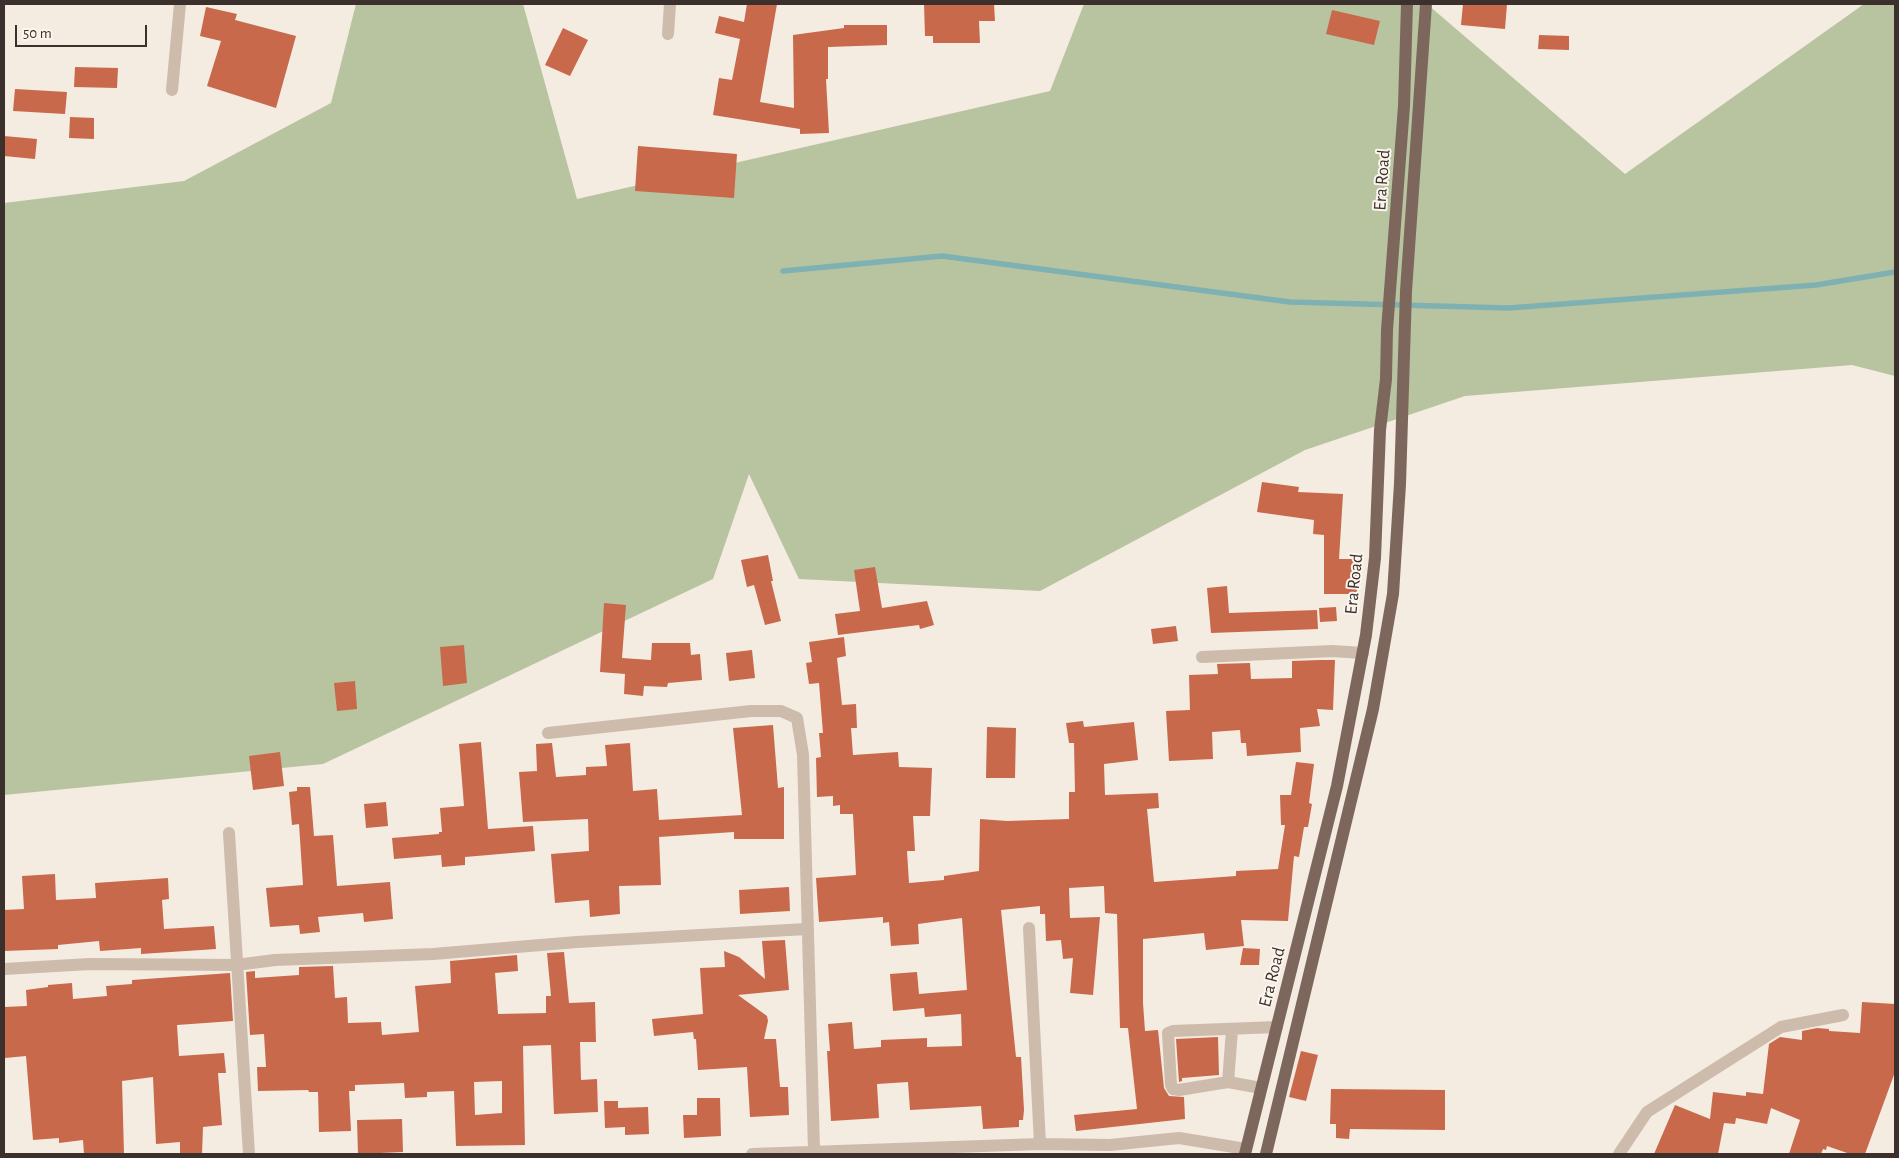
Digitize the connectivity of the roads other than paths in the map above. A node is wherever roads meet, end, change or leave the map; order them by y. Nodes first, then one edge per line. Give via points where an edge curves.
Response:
1 (180, 4) edge
2 (670, 4) edge
3 (1407, 4) edge
4 (1426, 4) edge
5 (668, 34) dead end
6 (1406, 42) junction
7 (1425, 43) junction
8 (172, 90) dead end
9 (1363, 653) junction
10 (1202, 657) dead end
11 (548, 733) dead end
12 (229, 833) dead end
13 (1029, 928) dead end
14 (806, 929) junction
15 (236, 965) junction
16 (4, 969) edge
17 (1843, 1015) dead end
18 (1277, 1027) junction
19 (1232, 1030) junction
20 (1228, 1082) junction
21 (1261, 1088) junction
22 (1040, 1144) junction
23 (814, 1150) junction
24 (966, 1150) edge
25 (1246, 1151) edge
26 (249, 1154) edge
27 (752, 1154) edge
28 (1266, 1154) edge
29 (1619, 1154) edge

1 - 8 street
2 - 5 street
3 - 6 main road, Era Road
4 - 7 main road
6 - 7 main road
6 - 9 main road, Era Road via 1386,330 1386,380 1380,430 1376,558
7 - 28 main road via 1406,291 1393,594 1369,727
9 - 10 street via 1332,651
9 - 18 main road, Era Road via 1337,786
11 - 14 street via 751,712 781,711 797,718 803,755
12 - 15 street
13 - 22 street
14 - 15 street via 433,954 275,960
14 - 23 street
15 - 16 street via 90,964
15 - 26 street
17 - 29 street via 1781,1027 1647,1112
18 - 19 street
18 - 21 main road, Era Road
19 - 20 street
19 - 20 street via 1173,1031 1167,1038 1173,1089
20 - 21 street
21 - 25 main road, Era Road
22 - 24 street
22 - 25 street via 1110,1145 1179,1138
23 - 24 street
23 - 27 street

